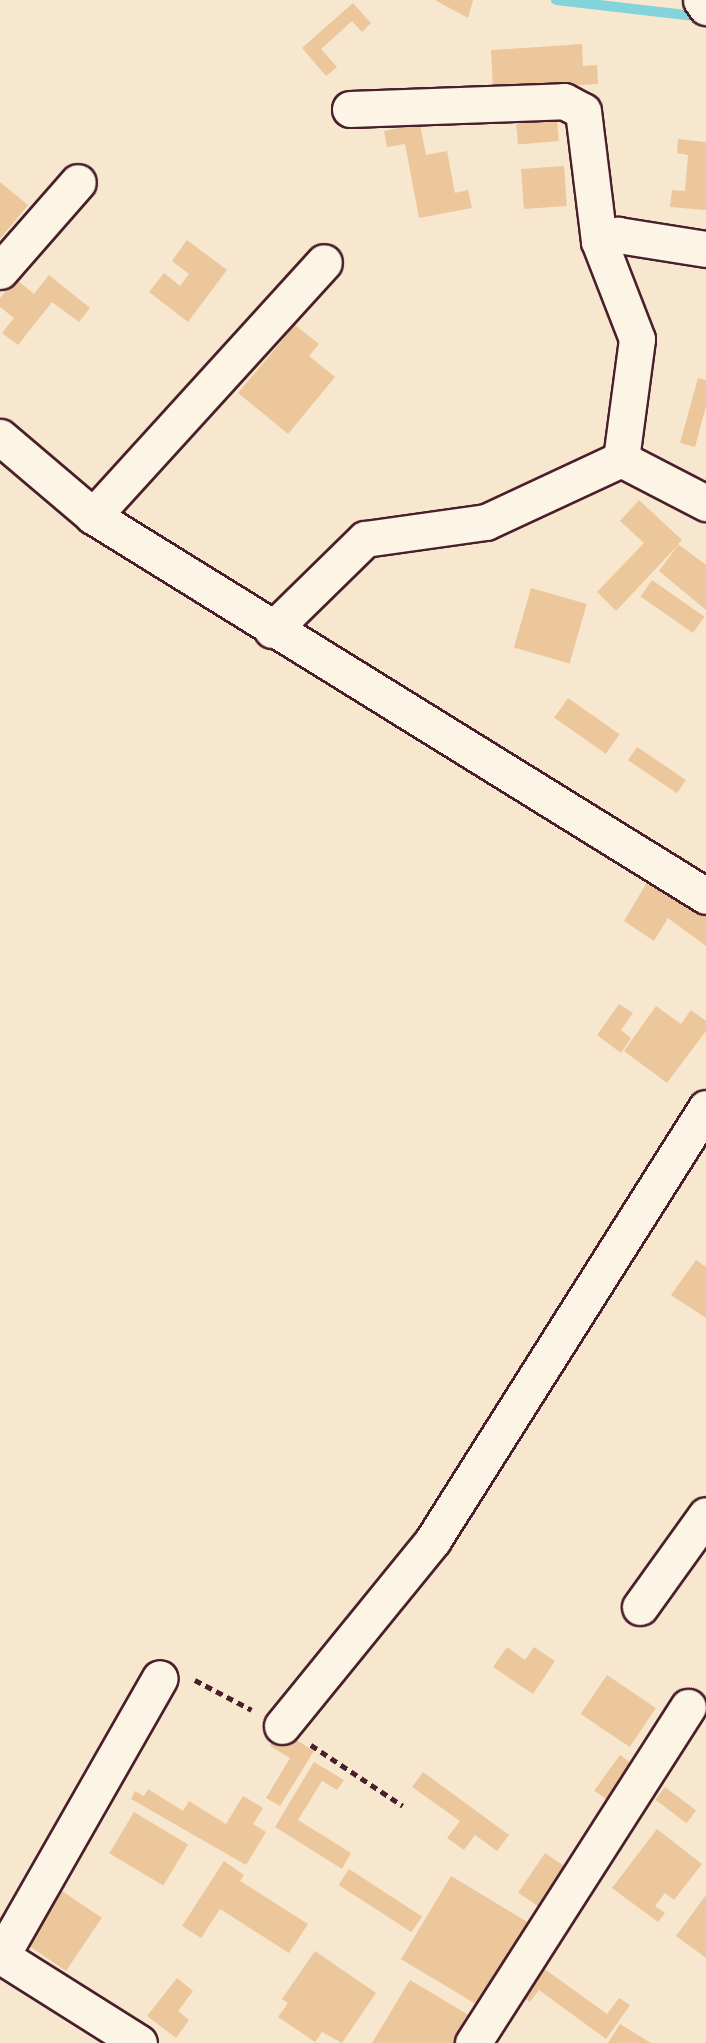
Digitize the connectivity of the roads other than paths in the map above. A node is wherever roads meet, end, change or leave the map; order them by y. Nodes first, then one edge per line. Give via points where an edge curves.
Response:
1 (701, 0) edge
2 (706, 7) edge
3 (350, 109) dead end
4 (78, 183) dead end
5 (599, 241) junction
6 (706, 249) edge
7 (324, 262) dead end
8 (0, 271) edge
9 (0, 438) edge
10 (621, 459) junction
11 (706, 503) edge
12 (93, 516) junction
13 (272, 630) junction
14 (706, 896) edge
15 (706, 1108) edge
16 (706, 1516) edge
17 (640, 1607) dead end
18 (160, 1678) road end
19 (688, 1707) dead end
20 (282, 1726) road end
21 (1, 1957) edge
22 (139, 2043) edge
23 (473, 2043) edge

1 - 2 street
3 - 5 street via 564,101 583,111
4 - 8 street
5 - 6 street via 618,235
5 - 10 street via 637,339
7 - 12 street
9 - 12 street
10 - 11 street
10 - 13 street via 486,522 365,539
12 - 13 street
13 - 14 street
15 - 20 street via 433,1539
16 - 17 street
18 - 21 street
19 - 23 street
21 - 22 street

